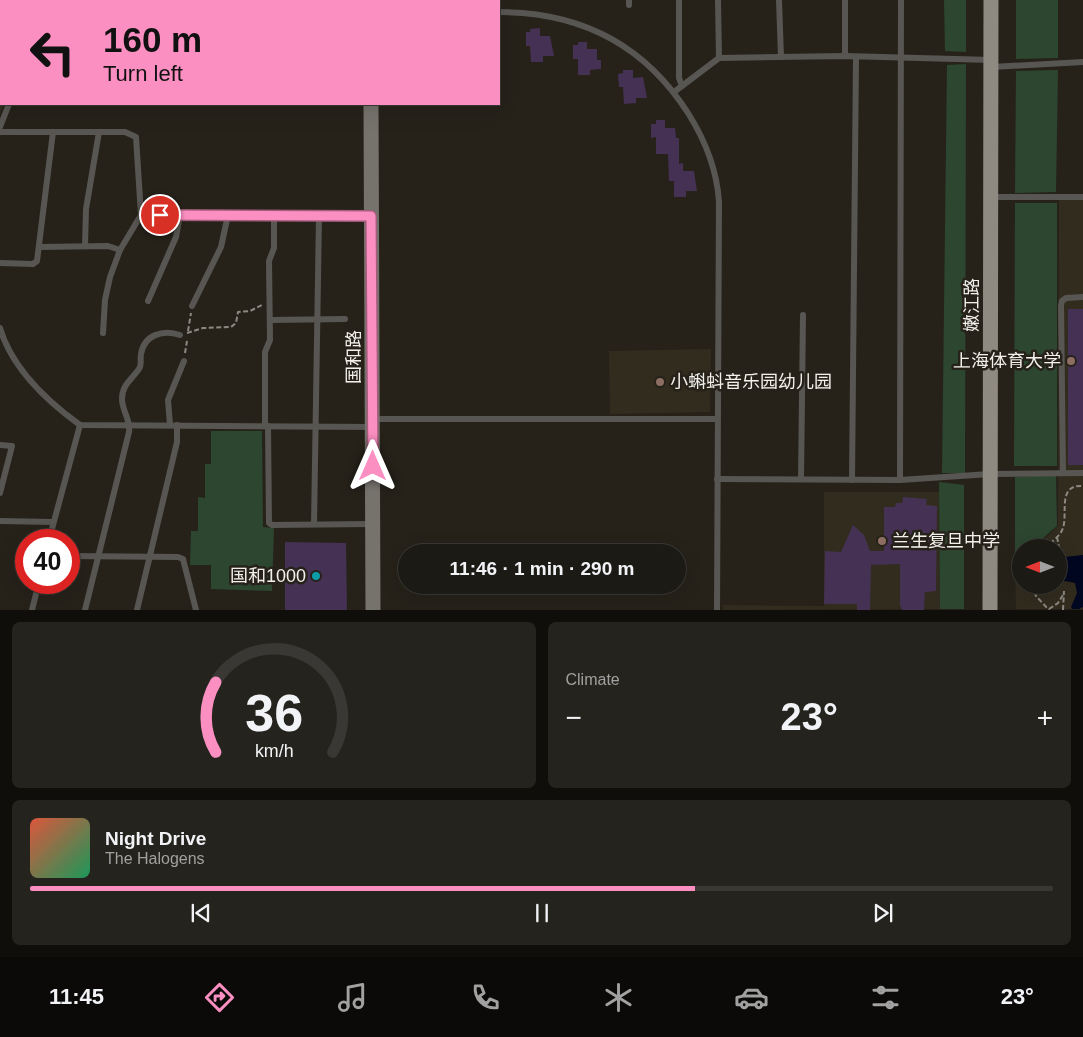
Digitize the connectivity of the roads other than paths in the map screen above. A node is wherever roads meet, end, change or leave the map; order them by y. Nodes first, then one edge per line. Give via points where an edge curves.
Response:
1 (679, 0) edge
2 (718, 0) edge
3 (779, 0) edge
4 (846, 0) edge
5 (902, 0) edge
6 (991, 0) edge
7 (500, 12) edge
8 (845, 56) junction
9 (781, 57) junction
10 (856, 57) junction
11 (719, 58) junction
12 (902, 58) junction
13 (1083, 62) edge
14 (992, 63) junction
15 (682, 86) junction
16 (674, 92) junction
17 (10, 105) edge
18 (371, 105) edge
19 (0, 127) edge
20 (0, 132) edge
21 (53, 132) junction
22 (99, 132) junction
23 (990, 197) junction
24 (1083, 197) edge
25 (141, 215) junction
26 (180, 215) junction
27 (228, 215) junction
28 (274, 216) junction
29 (319, 216) junction
30 (371, 216) junction
31 (85, 246) junction
32 (39, 247) junction
33 (120, 250) junction
34 (0, 263) edge
35 (1083, 297) edge
36 (148, 301) dead end
37 (192, 306) dead end
38 (803, 315) dead end
39 (345, 319) dead end
40 (270, 320) junction
41 (317, 320) junction
42 (0, 328) edge
43 (103, 332) dead end
44 (180, 335) road end
45 (3, 348) edge
46 (184, 361) dead end
47 (716, 420) junction
48 (373, 423) junction
49 (130, 424) junction
50 (80, 425) junction
51 (170, 425) junction
52 (178, 425) junction
53 (266, 426) junction
54 (315, 426) junction
55 (0, 444) edge
56 (1063, 473) junction
57 (1083, 473) edge
58 (990, 474) junction
59 (717, 479) junction
60 (801, 479) junction
61 (852, 480) junction
62 (900, 480) junction
63 (0, 493) edge
64 (0, 521) edge
65 (53, 522) junction
66 (314, 524) junction
67 (373, 524) junction
68 (51, 529) edge
69 (80, 556) edge
70 (97, 557) junction
71 (148, 557) junction
72 (36, 594) edge
73 (32, 610) edge
74 (85, 610) edge
75 (137, 610) edge
76 (196, 610) edge
77 (373, 610) edge
78 (717, 610) edge
79 (990, 610) edge

1 - 15 lane via 679,78
2 - 11 lane
3 - 9 lane
4 - 8 lane
5 - 12 lane
6 - 14 main road, 嫩江路
7 - 16 lane via 560,18 599,31 626,46 660,74
8 - 9 lane
8 - 10 lane
9 - 11 lane
10 - 12 lane
10 - 61 lane
11 - 15 lane
12 - 14 lane
12 - 62 lane
13 - 14 lane
14 - 23 main road, 嫩江路
15 - 16 lane
16 - 47 lane via 695,124 718,183
17 - 19 lane
18 - 30 street, 国和路
20 - 21 lane
21 - 22 lane
21 - 32 lane
22 - 25 lane via 125,132 136,136
22 - 31 lane via 86,210
23 - 24 lane
23 - 58 main road, 嫩江路
25 - 26 lane
25 - 33 lane
26 - 27 lane
26 - 36 lane via 176,237
27 - 28 lane
27 - 37 lane via 221,247
28 - 29 lane
28 - 40 lane via 274,248 269,260
29 - 30 lane
29 - 41 lane
30 - 48 street, 国和路
31 - 32 lane
31 - 33 lane via 108,246
32 - 34 lane via 39,256 33,264
33 - 43 lane via 105,300
35 - 56 lane via 1066,298 1061,305
38 - 60 lane
39 - 41 lane
40 - 41 lane
40 - 53 lane via 270,340 265,352
41 - 54 lane
42 - 45 lane
44 - 49 lane via 162,332 144,346 140,368 123,392 123,407
45 - 50 lane via 47,400
46 - 51 lane via 168,400
47 - 48 lane
47 - 59 lane
48 - 54 lane
48 - 67 street, 国和路
49 - 50 lane
49 - 51 lane
49 - 70 lane
50 - 65 lane
51 - 52 lane
52 - 53 lane
52 - 71 lane via 177,442
53 - 54 lane
53 - 66 lane via 270,523
54 - 66 lane
55 - 63 lane via 12,446
56 - 57 lane
56 - 58 lane
58 - 62 lane
58 - 79 main road, 嫩江路
59 - 60 lane
59 - 78 lane
60 - 61 lane
61 - 62 lane
64 - 65 lane
65 - 68 lane
66 - 67 lane
67 - 77 street, 国和路
69 - 70 lane
70 - 71 lane
70 - 74 lane
71 - 75 lane
71 - 76 lane via 183,559
72 - 73 lane

